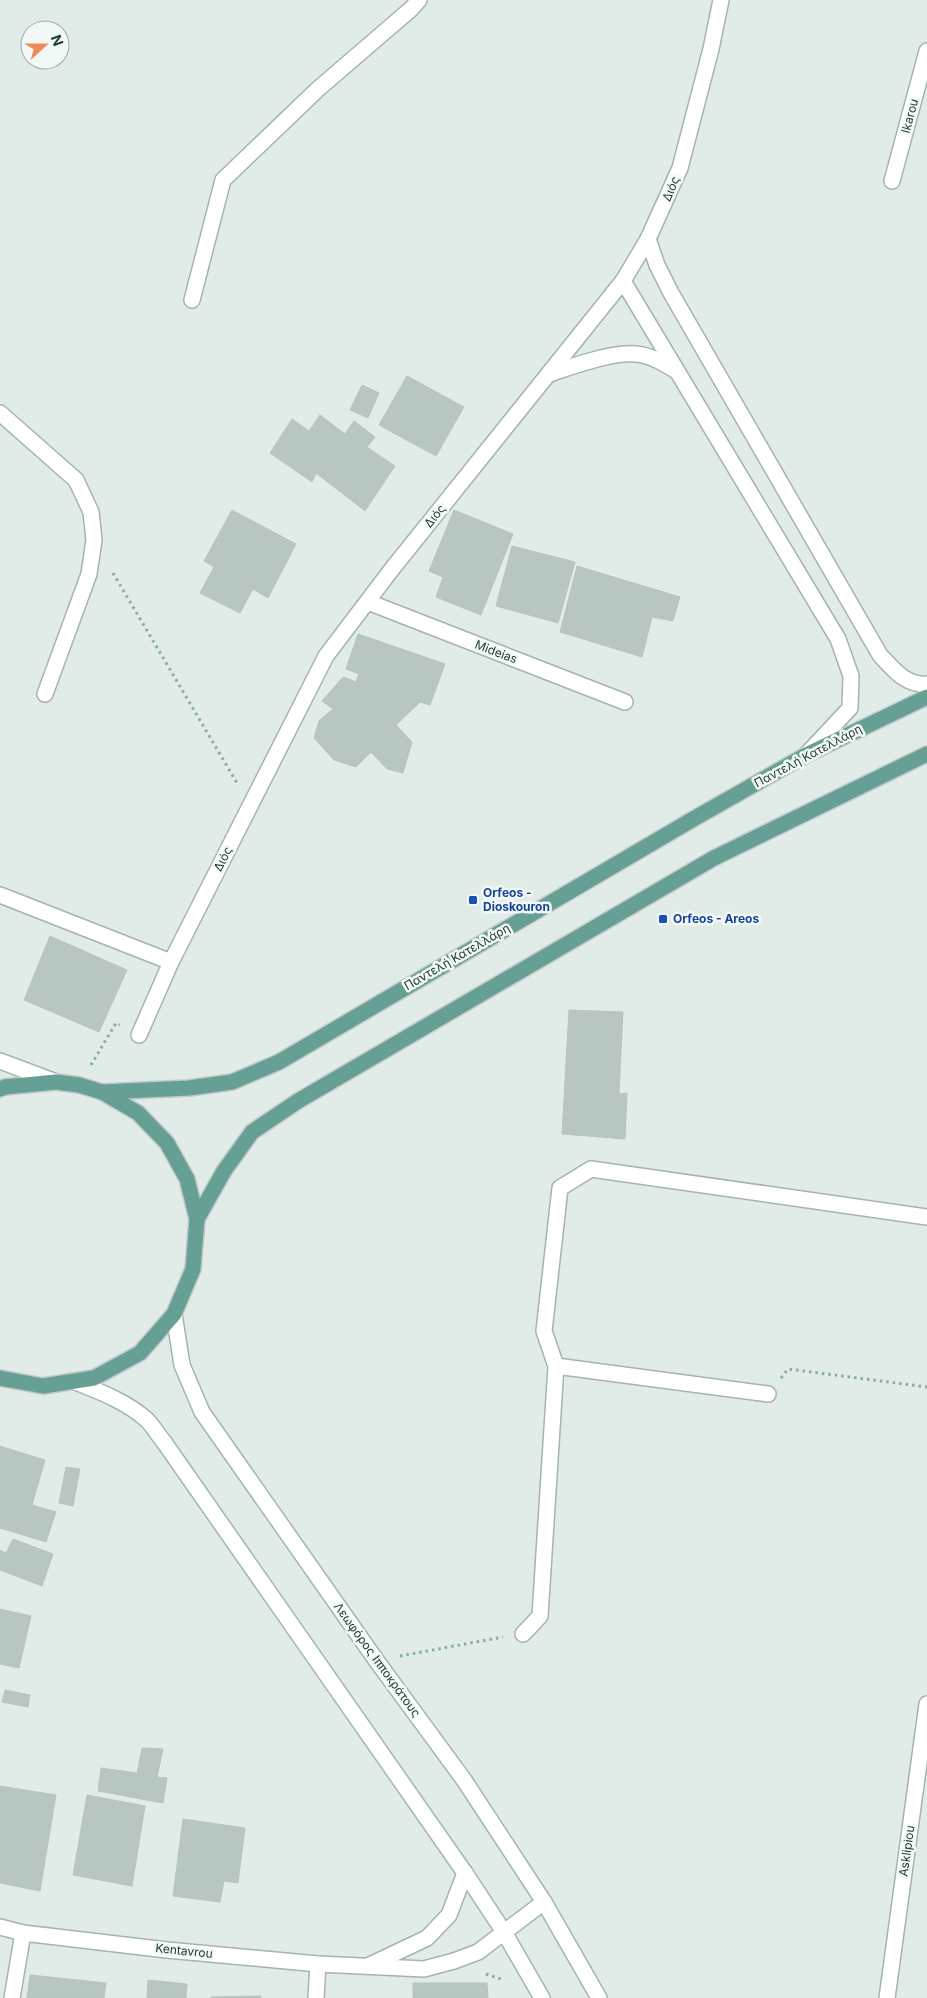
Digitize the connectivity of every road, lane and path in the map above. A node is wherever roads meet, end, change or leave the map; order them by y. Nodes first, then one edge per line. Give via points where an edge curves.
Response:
1 (419, 0) edge
2 (721, 0) edge
3 (927, 51) edge
4 (892, 181) dead end
5 (648, 239) junction
6 (623, 281) junction
7 (192, 300) dead end
8 (676, 370) junction
9 (549, 374) junction
10 (0, 413) edge
11 (94, 540) junction
12 (368, 602) junction
13 (927, 684) edge
14 (45, 694) dead end
15 (927, 697) edge
16 (625, 702) dead end
17 (927, 754) edge
18 (806, 755) junction
19 (250, 805) junction
20 (0, 895) edge
21 (171, 962) junction
22 (139, 1035) joint
23 (0, 1061) edge
24 (56, 1082) junction
25 (80, 1086) junction
26 (0, 1089) edge
27 (102, 1092) junction
28 (927, 1217) edge
29 (196, 1219) junction
30 (174, 1314) junction
31 (556, 1366) junction
32 (0, 1378) edge
33 (73, 1381) junction
34 (927, 1387) edge
35 (768, 1394) joint
36 (523, 1634) joint
37 (376, 1660) junction
38 (927, 1704) edge
39 (465, 1873) junction
40 (544, 1902) junction
41 (0, 1927) edge
42 (504, 1932) junction
43 (23, 1933) junction
44 (318, 1964) junction
45 (368, 1966) junction
46 (12, 1998) edge
47 (316, 1998) edge
48 (542, 1998) edge
49 (600, 1998) edge
50 (887, 1998) edge

1 - 7 street via 318,89 223,180
2 - 5 street, Διός via 680,168
3 - 4 street, Ikarou
5 - 6 street, Διός
5 - 13 street via 671,293 880,655 897,674 916,685
6 - 8 street
6 - 9 street, Διός
8 - 9 street via 657,359 636,354 593,360
8 - 18 street via 838,639 847,662 851,676 850,708
9 - 12 street, Διός
10 - 11 street via 76,480 91,512
11 - 14 street via 89,574
11 - 19 path
12 - 16 street, Mideias
12 - 19 street, Διός via 326,656
15 - 18 main road, Παντελή Κατελλάρη
17 - 29 main road via 714,858 298,1101 252,1132
18 - 27 main road, Παντελή Κατελλάρη via 279,1062 232,1082 189,1088
19 - 21 street, Διός
20 - 21 street
21 - 22 street, Διός
22 - 25 path via 116,1023
23 - 24 street
24 - 25 main road
24 - 26 main road
25 - 27 main road
27 - 29 main road via 138,1113 167,1143 187,1179
28 - 31 street via 591,1169 560,1188 544,1331
29 - 30 main road via 193,1269
30 - 33 main road via 140,1353 94,1378
30 - 37 street, Λεωφόρος Ιπποκράτους via 182,1365 202,1412
31 - 35 street
31 - 36 street via 540,1616
32 - 33 main road via 43,1386
33 - 39 street via 110,1396 146,1420 164,1442
34 - 35 path via 788,1369
36 - 37 path
37 - 40 street, Λεωφόρος Ιπποκράτους via 464,1780
38 - 50 street, Asklipiou
39 - 42 street
39 - 45 street, Kentavrou via 449,1914 427,1938
40 - 42 street, Kentavrou
40 - 49 street, Λεωφόρος Ιπποκράτους
41 - 43 street, Kentavrou
42 - 45 street, Kentavrou via 478,1952 424,1969
42 - 48 street
43 - 44 street, Kentavrou
43 - 46 street
44 - 45 street, Kentavrou
44 - 47 street

